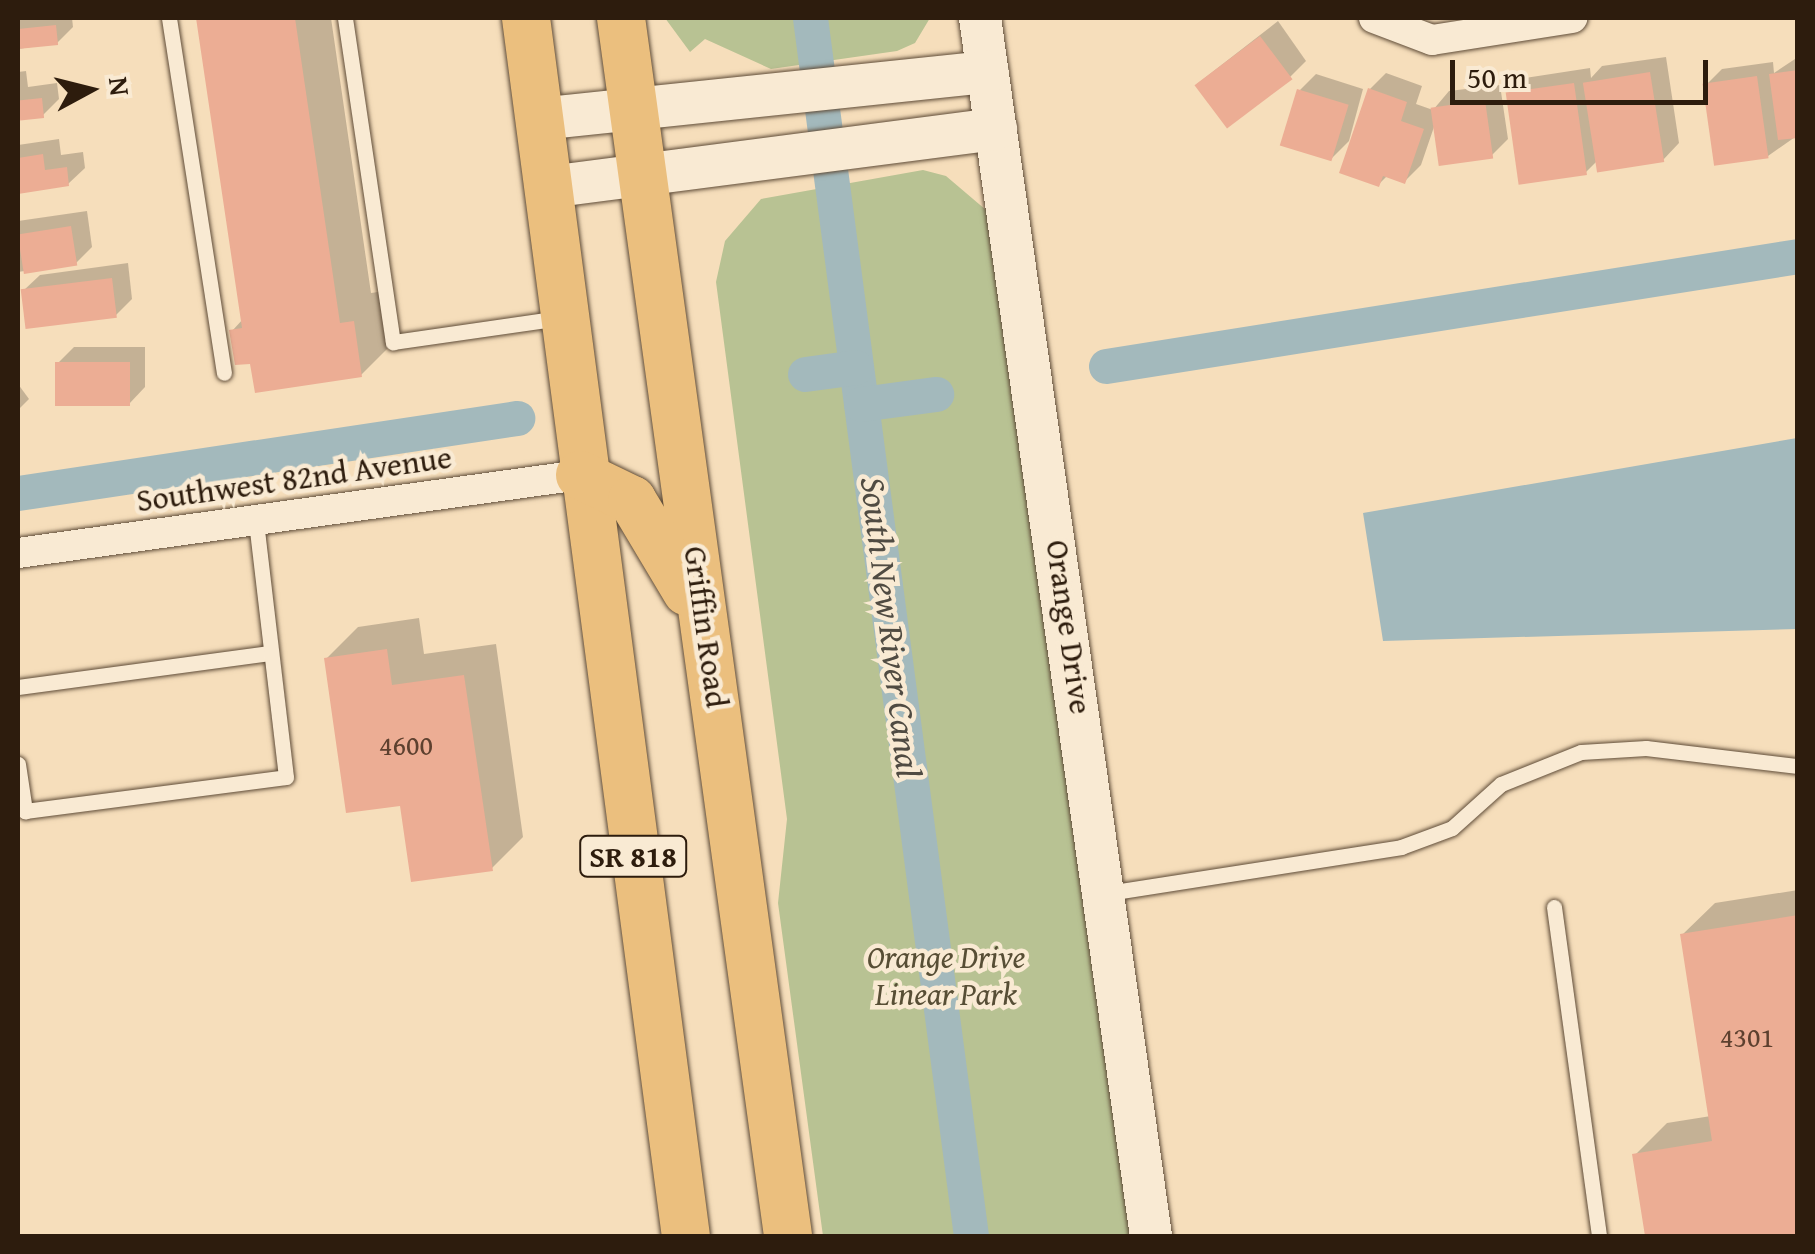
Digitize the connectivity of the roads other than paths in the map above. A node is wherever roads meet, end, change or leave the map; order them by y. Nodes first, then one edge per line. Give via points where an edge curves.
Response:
1 (169, 18) edge
2 (344, 18) edge
3 (526, 18) edge
4 (621, 18) edge
5 (980, 18) edge
6 (1572, 18) edge
7 (1375, 19) edge
8 (988, 72) junction
9 (634, 110) junction
10 (540, 119) junction
11 (996, 129) junction
12 (642, 176) junction
13 (549, 187) junction
14 (564, 317) junction
15 (224, 373) dead end
16 (580, 475) junction
17 (256, 520) junction
18 (18, 553) edge
19 (707, 631) junction
20 (268, 652) junction
21 (18, 687) edge
22 (18, 764) edge
23 (1798, 766) edge
24 (1108, 893) junction
25 (1554, 907) dead end
26 (686, 1236) edge
27 (788, 1236) edge
28 (1151, 1236) edge
29 (1599, 1236) edge

1 - 15 lane
2 - 14 lane via 393,342
3 - 10 main road, SR 818
4 - 9 main road, Griffin Road / SR 818
5 - 8 street, Orange Drive
6 - 7 street via 1432,40
8 - 9 street
8 - 11 street, Orange Drive
9 - 10 street
9 - 12 main road, Griffin Road / SR 818
10 - 13 main road, SR 818
11 - 12 street
11 - 24 street, Orange Drive
12 - 13 street
12 - 19 main road, Griffin Road / SR 818
13 - 14 main road, SR 818
14 - 16 main road, SR 818
16 - 17 street, Southwest 82nd Avenue
16 - 19 main road via 632,500 655,527
16 - 26 main road, SR 818
17 - 18 street, Southwest 82nd Avenue
17 - 20 lane
19 - 27 main road, Griffin Road / SR 818
20 - 21 lane
20 - 22 lane via 286,777 24,811
23 - 24 lane via 1646,748 1581,752 1501,784 1452,828 1401,847
24 - 28 street, Orange Drive
25 - 29 lane

